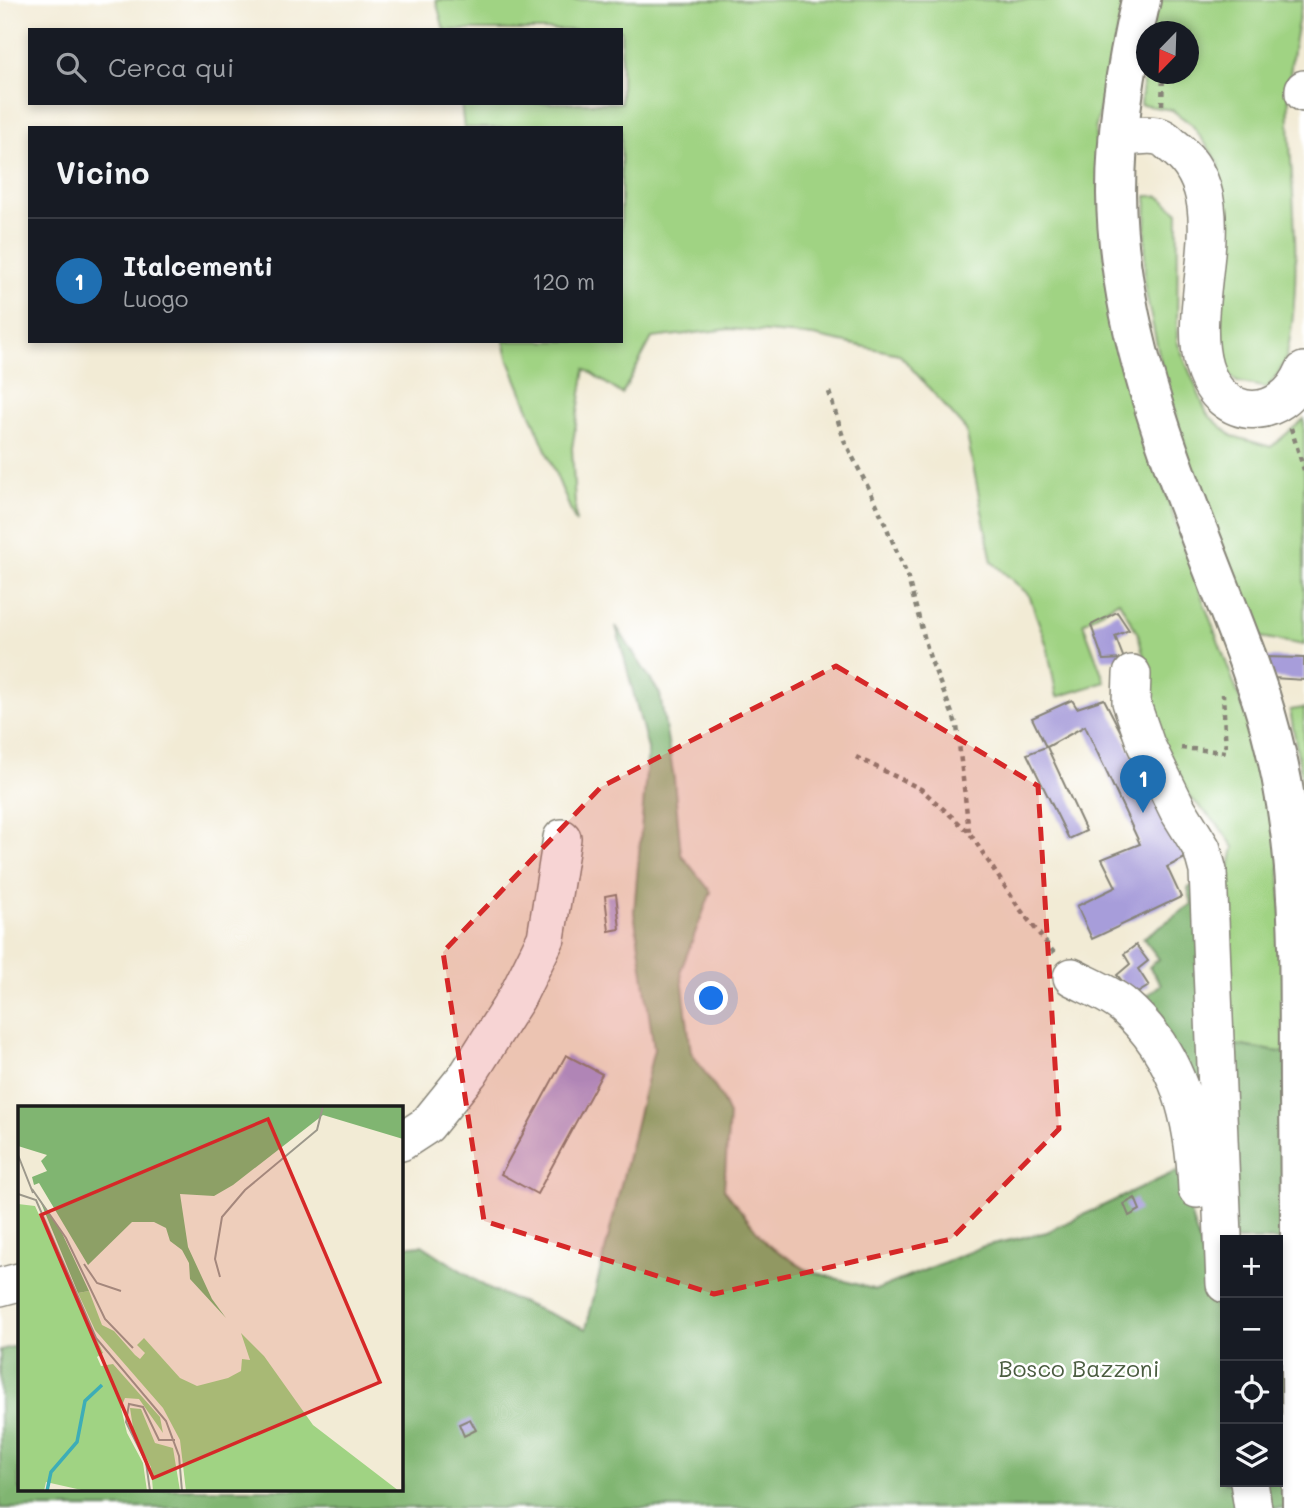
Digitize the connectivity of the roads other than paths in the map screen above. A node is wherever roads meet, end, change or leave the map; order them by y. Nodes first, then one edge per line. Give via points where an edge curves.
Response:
1 (1141, 0) edge
2 (1118, 138) junction
3 (1294, 384) edge
4 (1132, 674) dead end
5 (562, 838) dead end
6 (1072, 977) road end
7 (402, 1141) edge
8 (1222, 1235) edge
9 (1220, 1269) edge
10 (18, 1282) edge
11 (0, 1287) edge
12 (1250, 1487) edge
13 (1252, 1508) edge
14 (1302, 1508) edge

1 - 2 main road
2 - 3 street via 1161,137 1186,157 1196,173 1203,191 1206,226 1200,328 1204,366 1221,398 1239,409 1264,410
2 - 14 main road, bridge via 1116,194 1131,320 1234,669 1260,695 1288,799 1299,918
4 - 8 street via 1131,702 1146,744 1202,849 1208,871
5 - 7 street via 546,938 517,997 469,1073 427,1125
6 - 9 street via 1122,1004 1173,1066 1187,1105 1198,1217 1209,1256
10 - 11 street
12 - 13 street

